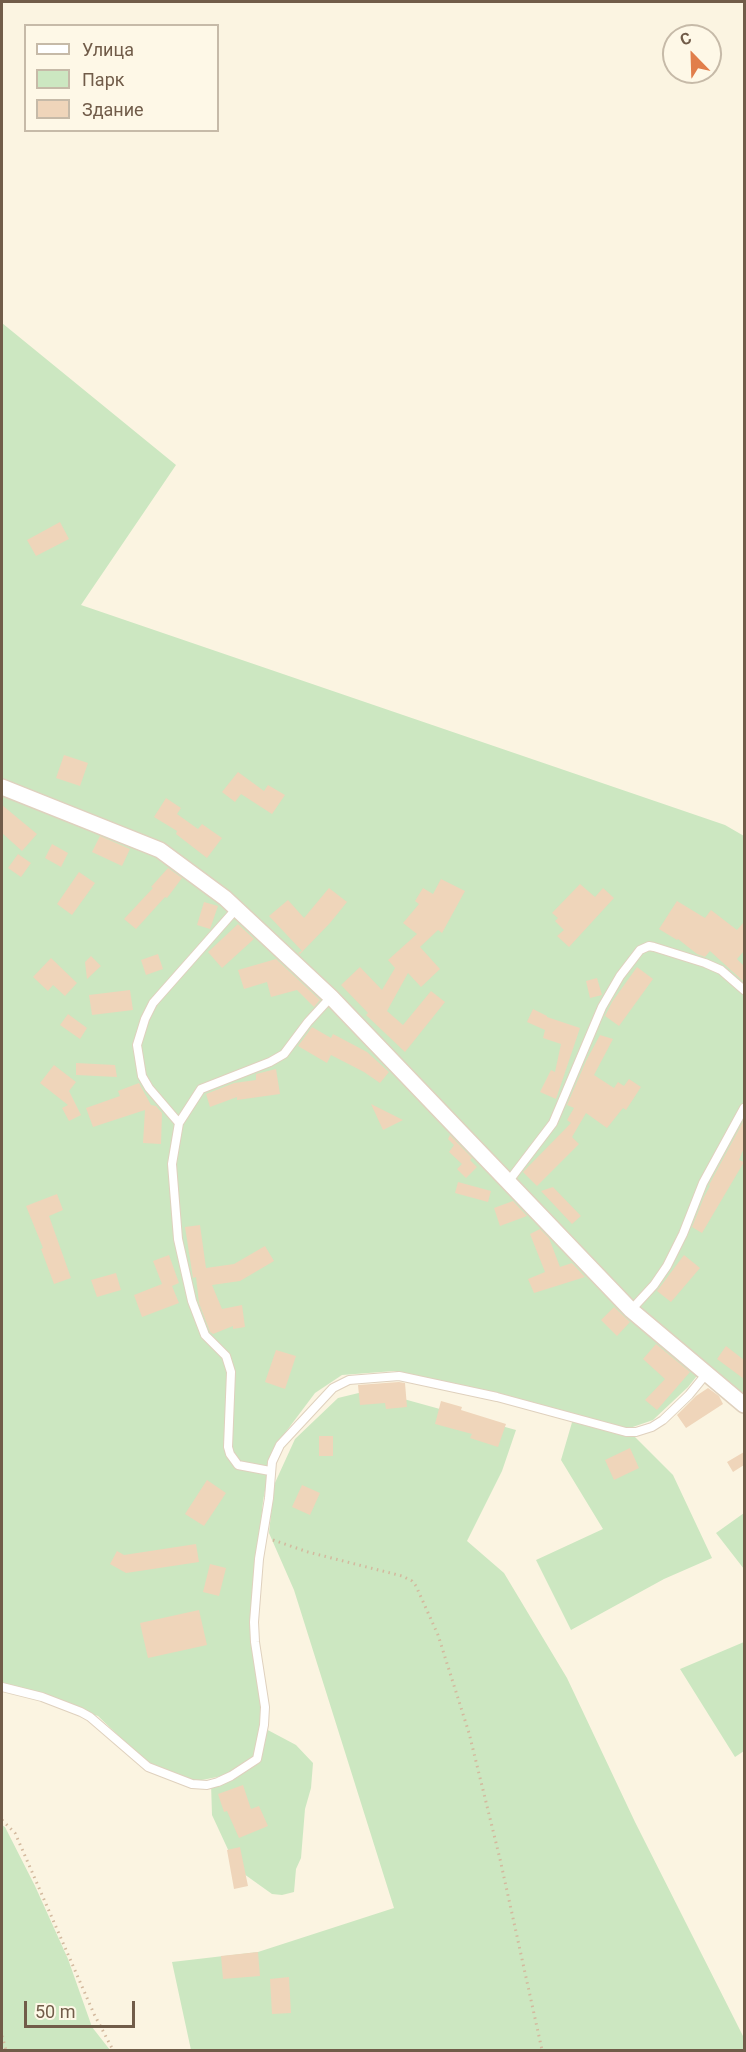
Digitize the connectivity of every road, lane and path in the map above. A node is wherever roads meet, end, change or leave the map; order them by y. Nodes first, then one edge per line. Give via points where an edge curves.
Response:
1 (2, 787) edge
2 (237, 908) junction
3 (744, 990) edge
4 (331, 997) junction
5 (744, 1108) edge
6 (179, 1123) junction
7 (508, 1182) junction
8 (631, 1310) junction
9 (707, 1373) junction
10 (744, 1405) edge
11 (270, 1471) junction
12 (264, 1537) junction
13 (2, 1687) edge
14 (2, 1820) edge
15 (2, 2036) edge
16 (6, 2050) edge
17 (113, 2050) edge
18 (542, 2050) edge

1 - 2 street via 160,850
2 - 4 street
2 - 6 lane via 153,1003 137,1045 142,1076
3 - 7 lane via 721,970 695,959 649,946 640,950 602,1007 553,1123
4 - 6 lane via 284,1054 201,1089
4 - 7 street
5 - 8 lane via 703,1183 667,1266
6 - 11 lane via 172,1164 178,1239 192,1301 205,1335 226,1356 231,1372 228,1447 238,1465
7 - 8 street
8 - 9 street
9 - 10 street
9 - 11 lane via 663,1420 636,1432 408,1377 349,1380 333,1388 280,1445
11 - 12 lane
12 - 13 lane via 254,1632 264,1725 258,1757 231,1776 200,1785 157,1771 81,1712 42,1696
12 - 18 path via 402,1576 416,1586 438,1635 469,1733
14 - 17 path via 15,1833
15 - 16 path

